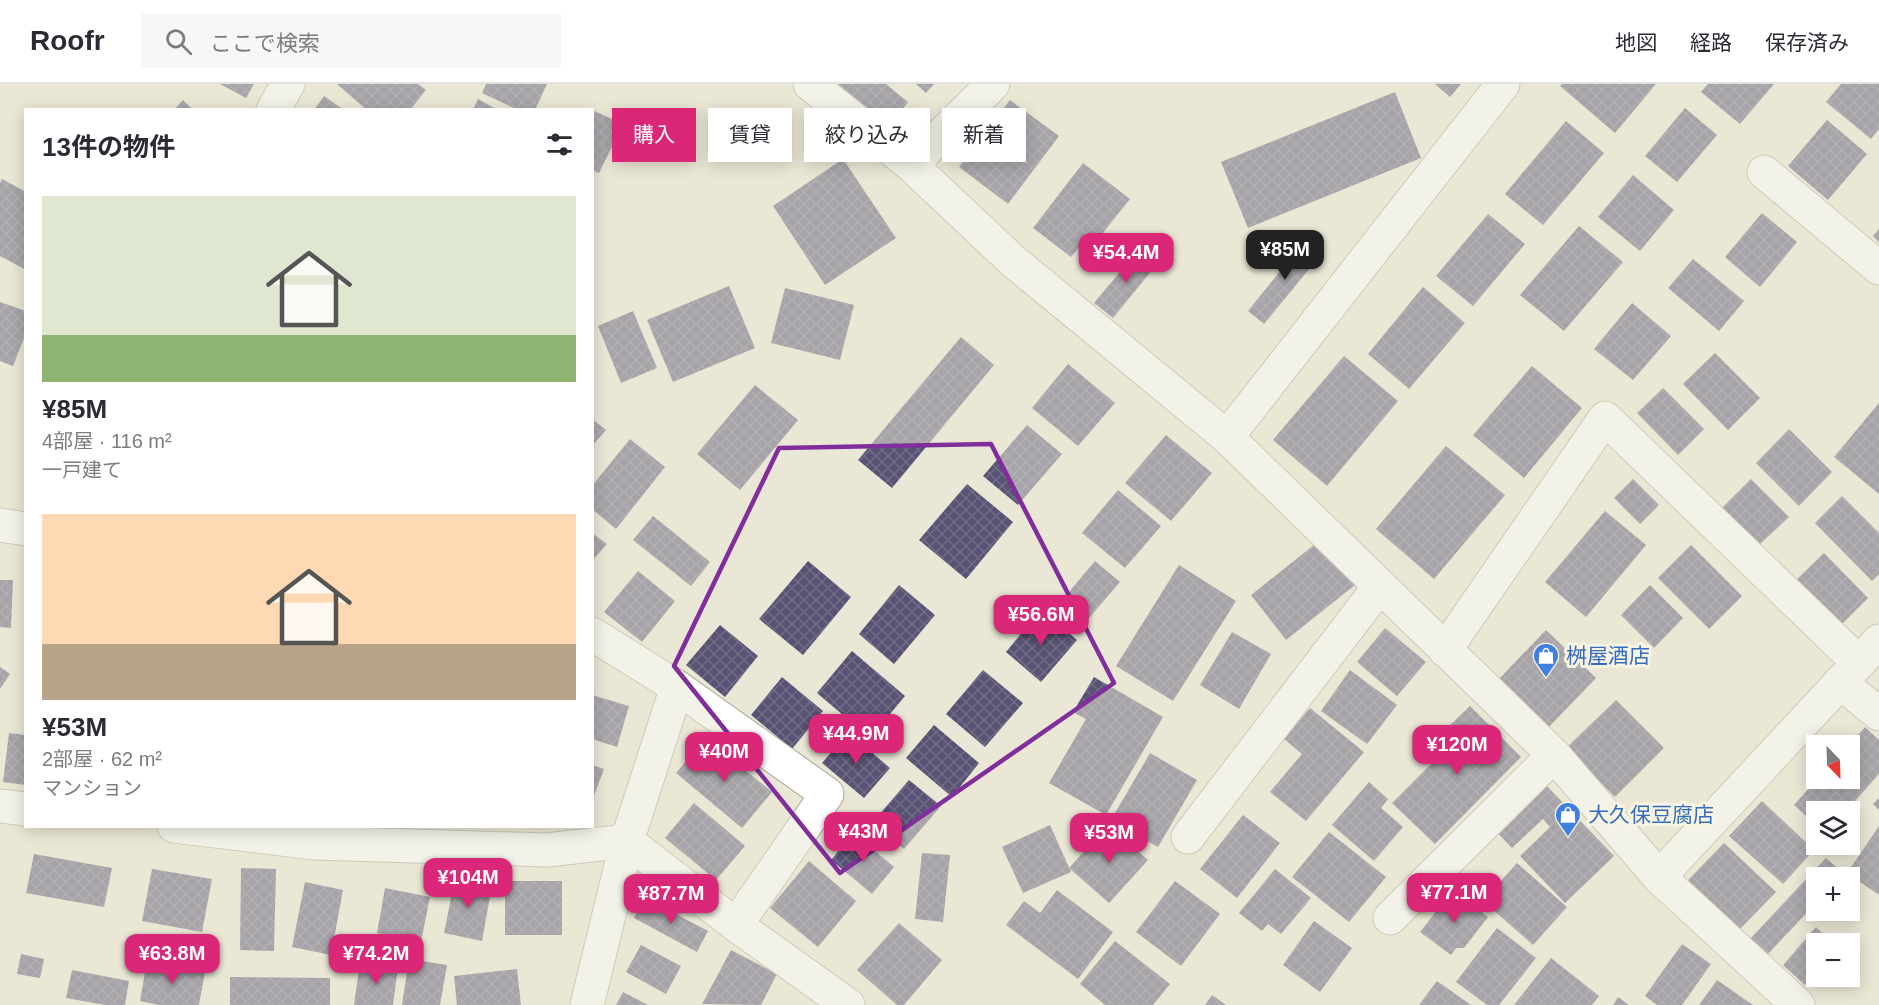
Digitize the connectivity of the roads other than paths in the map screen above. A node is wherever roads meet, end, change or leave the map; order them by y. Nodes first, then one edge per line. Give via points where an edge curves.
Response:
1 (288, 84) edge
2 (810, 84) edge
3 (993, 84) edge
4 (1503, 84) edge
5 (274, 108) edge
6 (910, 165) junction
7 (1764, 172) dead end
8 (1879, 268) edge
9 (1227, 437) junction
10 (0, 525) edge
11 (24, 529) edge
12 (1380, 586) junction
13 (594, 635) edge
14 (1445, 650) junction
15 (1859, 662) edge
16 (677, 687) junction
17 (1879, 714) edge
18 (1554, 755) junction
19 (0, 806) edge
20 (24, 809) edge
21 (205, 828) edge
22 (315, 835) edge
23 (1188, 837) dead end
24 (627, 841) junction
25 (1659, 877) junction
26 (1390, 918) dead end
27 (736, 925) junction
28 (587, 1005) edge
29 (848, 1005) edge
30 (1798, 1005) edge

1 - 5 street
2 - 6 street
3 - 6 street
4 - 9 street
6 - 9 street via 1013,261
7 - 8 street
9 - 12 street
10 - 11 street
12 - 14 street
12 - 23 street
13 - 16 street
14 - 15 street via 1605,418
14 - 18 street
15 - 17 street
15 - 25 street
16 - 24 street
16 - 27 street via 827,794
18 - 25 street
18 - 26 street
19 - 20 street
21 - 22 street
22 - 24 street via 548,850
24 - 27 street
24 - 28 street
25 - 30 street
27 - 29 street

